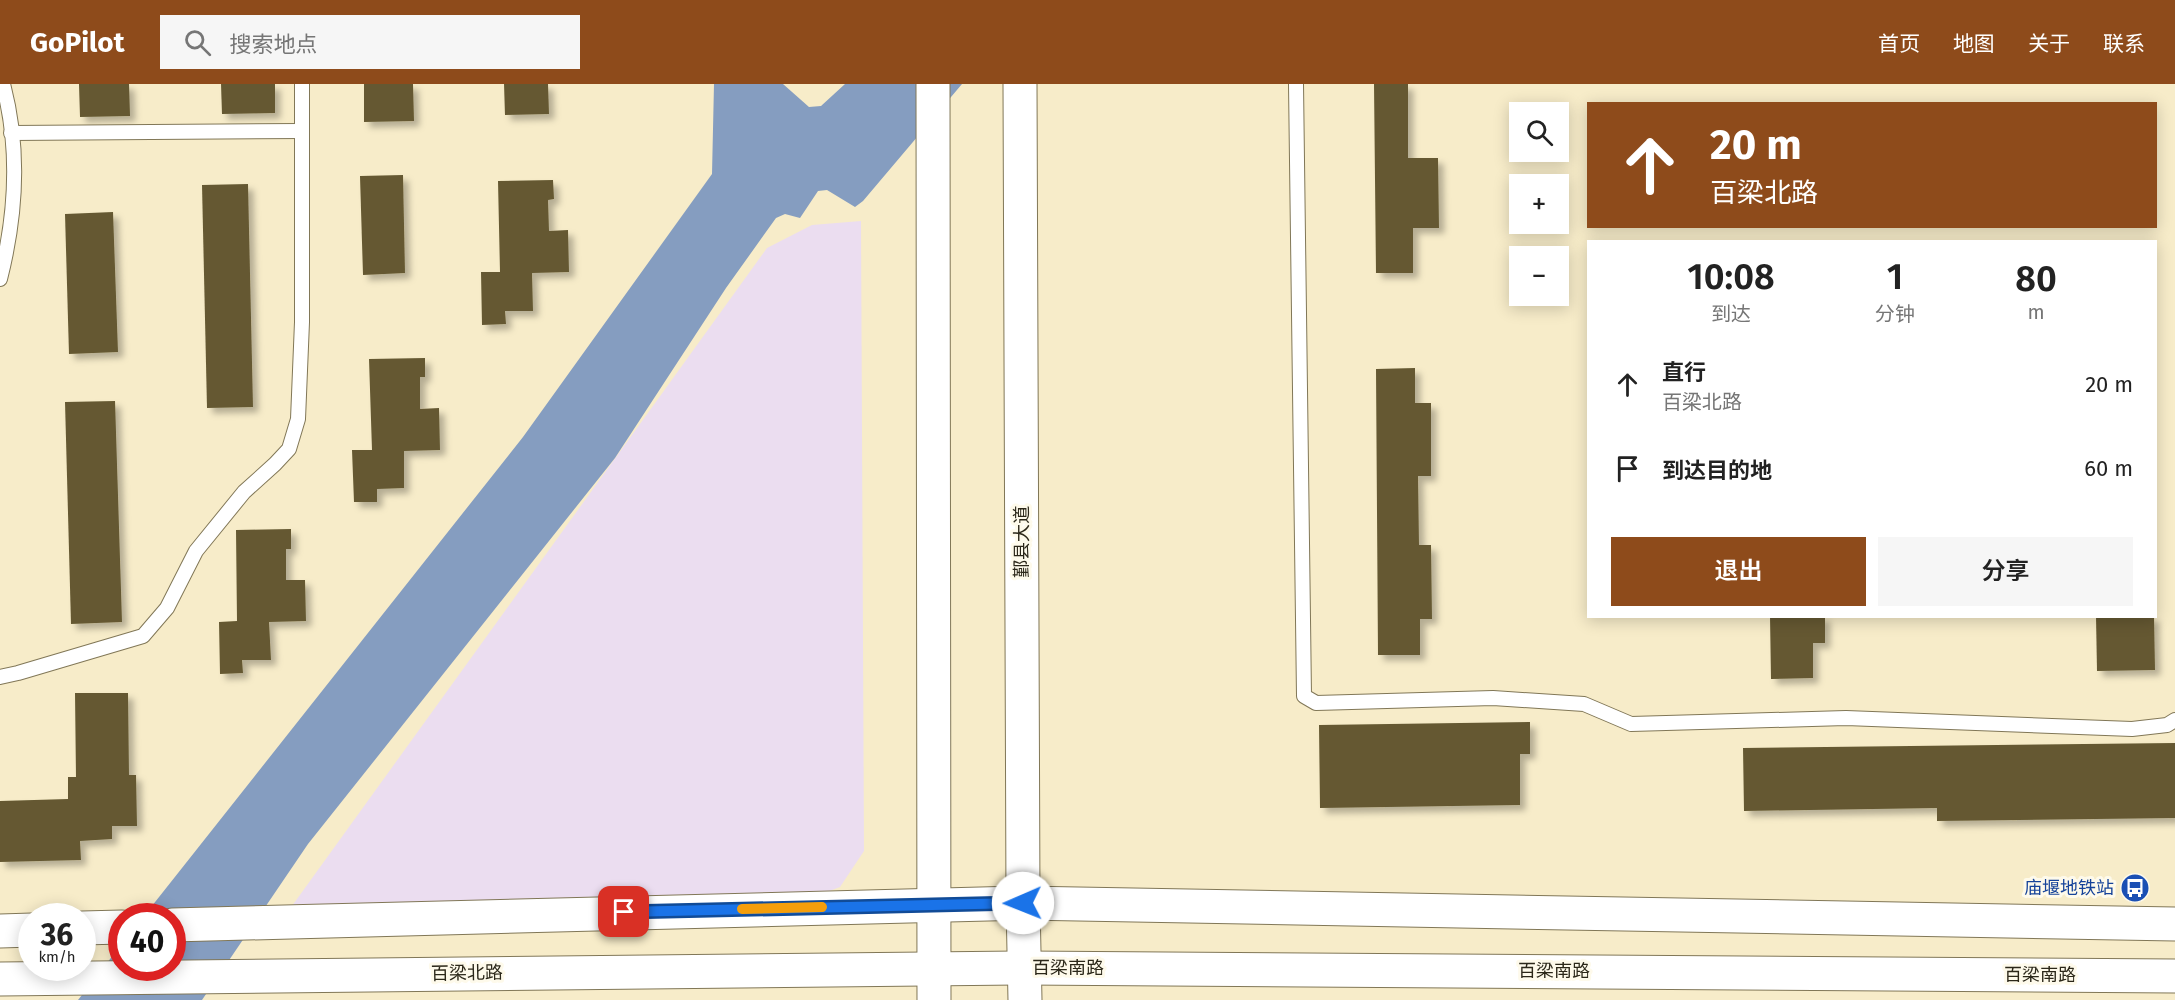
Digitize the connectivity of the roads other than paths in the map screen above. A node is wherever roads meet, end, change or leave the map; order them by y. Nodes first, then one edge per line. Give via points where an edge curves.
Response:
1 (3, 84) edge
2 (302, 84) edge
3 (933, 84) edge
4 (1020, 84) edge
5 (1296, 84) edge
6 (302, 131) junction
7 (11, 133) junction
8 (0, 279) edge
9 (0, 676) edge
10 (2175, 720) edge
11 (1023, 903) junction
12 (934, 904) junction
13 (186, 924) edge
14 (2175, 924) edge
15 (18, 930) edge
16 (0, 931) edge
17 (1025, 968) junction
18 (2175, 976) edge
19 (0, 979) edge
20 (933, 984) edge
21 (1025, 1000) edge

1 - 7 lane
2 - 6 lane
3 - 12 street
4 - 11 street, 鄞县大道
5 - 10 lane via 1304,696 1316,703 1493,698 1584,704 1631,724 1846,718 2132,729 2167,725
6 - 7 lane
6 - 9 lane via 302,333 298,419 289,448 244,492 196,551 167,608 143,636
7 - 8 lane via 15,181 8,248
11 - 12 street
11 - 14 street
11 - 17 street, 鄞县大道
12 - 13 street
12 - 20 street
15 - 16 street
17 - 18 street, 百梁南路
17 - 20 street, 百梁南路
17 - 21 street, 鄞县大道
19 - 20 street, 百梁北路

